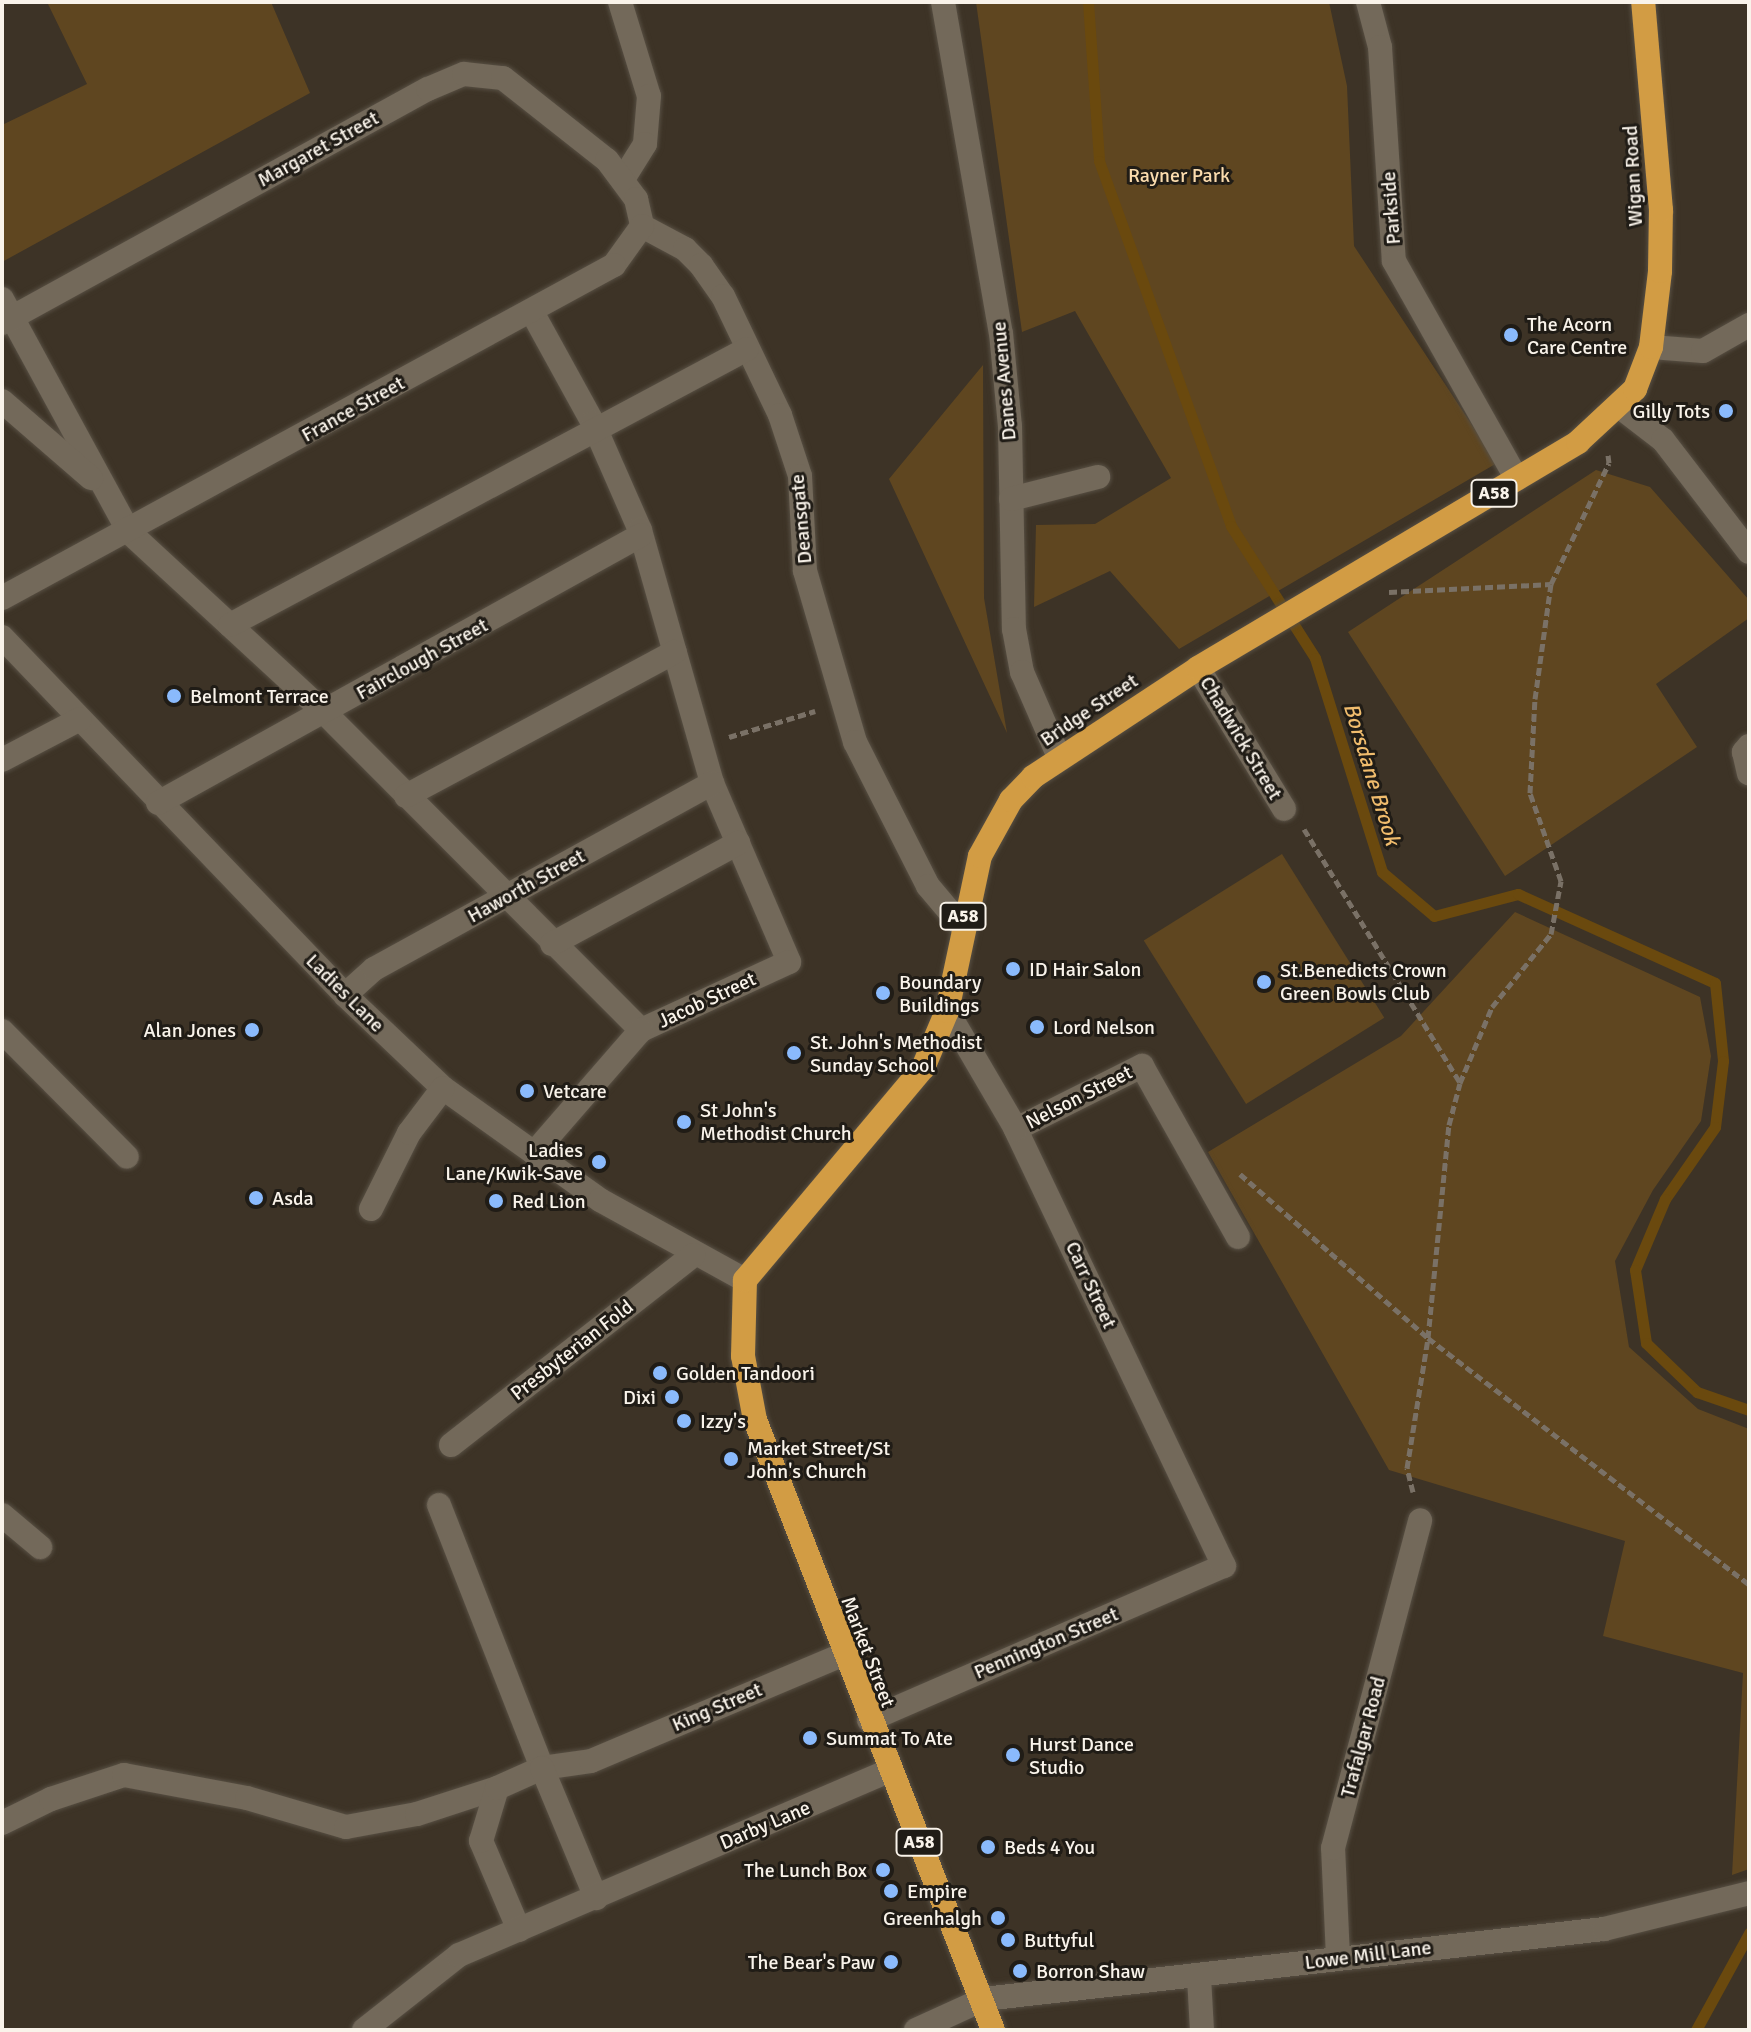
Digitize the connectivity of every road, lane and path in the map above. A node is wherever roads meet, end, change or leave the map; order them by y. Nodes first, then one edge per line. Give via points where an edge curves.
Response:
1 (620, 2) edge
2 (943, 2) edge
3 (1368, 2) edge
4 (1643, 2) edge
5 (624, 178) junction
6 (642, 226) junction
7 (532, 312) junction
8 (6, 313) edge
9 (1749, 325) edge
10 (1651, 347) junction
11 (747, 349) junction
12 (2, 401) edge
13 (1611, 415) junction
14 (596, 429) junction
15 (1098, 477) dead end
16 (1517, 479) junction
17 (99, 485) junction
18 (1011, 499) junction
19 (129, 532) junction
20 (641, 535) junction
21 (1748, 549) edge
22 (1551, 584) junction
23 (1376, 593) dead end
24 (2, 598) edge
25 (230, 625) junction
26 (2, 637) edge
27 (675, 652) junction
28 (1198, 668) junction
29 (843, 701) junction
30 (325, 713) junction
31 (80, 719) junction
32 (700, 743) junction
33 (1749, 746) edge
34 (1059, 757) junction
35 (2, 760) edge
36 (1749, 773) edge
37 (712, 783) junction
38 (406, 796) junction
39 (158, 803) junction
40 (1284, 809) joint
41 (738, 843) junction
42 (504, 898) junction
43 (961, 925) junction
44 (552, 944) junction
45 (345, 995) junction
46 (947, 1011) junction
47 (641, 1030) junction
48 (2, 1031) edge
49 (1460, 1083) junction
50 (443, 1088) junction
51 (1016, 1129) junction
52 (1186, 1144) junction
53 (534, 1153) junction
54 (127, 1157) dead end
55 (371, 1209) dead end
56 (1238, 1237) dead end
57 (693, 1255) junction
58 (745, 1280) junction
59 (1428, 1338) junction
60 (451, 1445) dead end
61 (439, 1505) dead end
62 (2, 1515) edge
63 (1420, 1520) joint
64 (40, 1547) dead end
65 (1224, 1566) joint
66 (1749, 1584) edge
67 (844, 1654) junction
68 (869, 1720) junction
69 (542, 1768) junction
70 (889, 1771) junction
71 (497, 1788) junction
72 (2, 1823) edge
73 (1749, 1893) edge
74 (596, 1898) junction
75 (519, 1930) junction
76 (1338, 1957) junction
77 (1199, 1977) junction
78 (984, 1999) junction
79 (364, 2030) edge
80 (916, 2030) edge
81 (993, 2030) edge
82 (1202, 2030) edge

1 - 5 street via 649,96 645,144
2 - 18 street, Danes Avenue via 1001,333
3 - 16 street, Parkside via 1380,47 1394,261
4 - 10 highway, Wigan Road / A58 via 1661,210
5 - 6 street
5 - 8 street, Margaret Street via 503,78 464,74
6 - 7 street, France Street via 614,265
6 - 11 street, Deansgate via 685,249 701,265 723,296
7 - 14 street
7 - 19 street, France Street
8 - 17 street
9 - 10 street via 1703,351
10 - 13 highway, Bridge Street / A58 via 1635,389
11 - 14 street
11 - 29 street, Deansgate via 780,415 800,476 805,571
12 - 17 street
13 - 16 highway, Bridge Street / A58
13 - 21 street via 1663,440
13 - 22 path via 1609,463
14 - 20 street
14 - 25 street
15 - 18 street
16 - 28 highway, Bridge Street / A58
17 - 19 street
18 - 34 street, Danes Avenue via 1010,588 1016,643 1022,672
19 - 24 street, France Street
19 - 25 street
20 - 27 street
20 - 30 street, Fairclough Street
22 - 23 path
22 - 49 path via 1530,793 1561,881 1551,934 1492,1007
25 - 30 street
26 - 31 street, Ladies Lane
27 - 32 street
27 - 38 street
28 - 34 highway, Bridge Street / A58
28 - 40 street, Chadwick Street
29 - 32 path via 768,728
29 - 43 street, Deansgate via 855,742 928,886
30 - 38 street
30 - 39 street, Fairclough Street
31 - 35 street
31 - 39 street, Ladies Lane
32 - 37 street
33 - 36 street via 1744,752
34 - 43 highway, Bridge Street / A58 via 1011,800 993,827
37 - 41 street
37 - 42 street, Haworth Street
38 - 42 street
39 - 45 street, Ladies Lane
40 - 49 path via 1298,819
41 - 44 street
41 - 47 street, Jacob Street via 789,962
42 - 44 street
42 - 45 street, Haworth Street via 374,969
43 - 46 highway, Bridge Street / A58
44 - 47 street
45 - 50 street, Ladies Lane
46 - 51 street, Carr Street
46 - 58 highway, Bridge Street / A58 via 937,1043 907,1092
47 - 53 street, Jacob Street
48 - 54 street
49 - 59 path via 1449,1125
50 - 53 street, Ladies Lane
50 - 55 street via 409,1133
51 - 52 street, Nelson Street via 1142,1066
51 - 65 street, Carr Street
52 - 56 street
52 - 59 path via 1253,1182
53 - 57 street, Ladies Lane
57 - 58 street, Ladies Lane
57 - 60 street, Presbyterian Fold
58 - 67 highway, Market Street / A58 via 743,1356 755,1420
59 - 63 path via 1407,1468
59 - 66 path
61 - 69 street
62 - 64 street
63 - 76 street, Trafalgar Road via 1333,1848
65 - 68 street, Pennington Street
67 - 68 highway, Market Street / A58
67 - 69 street, King Street via 591,1761
68 - 70 highway, Market Street / A58
69 - 71 street, King Street
69 - 74 street
70 - 74 street, Darby Lane
70 - 78 highway, Market Street / A58
71 - 72 street, King Street via 417,1814 346,1827 247,1798 124,1775 51,1799
71 - 75 street via 481,1841
73 - 76 street, Lowe Mill Lane via 1604,1929
74 - 75 street, Darby Lane
75 - 79 street, Darby Lane via 459,1955
76 - 77 street, Lowe Mill Lane
77 - 78 street, Lowe Mill Lane
77 - 82 street
78 - 80 street, Lowe Mill Lane
78 - 81 highway, Market Street / A58

